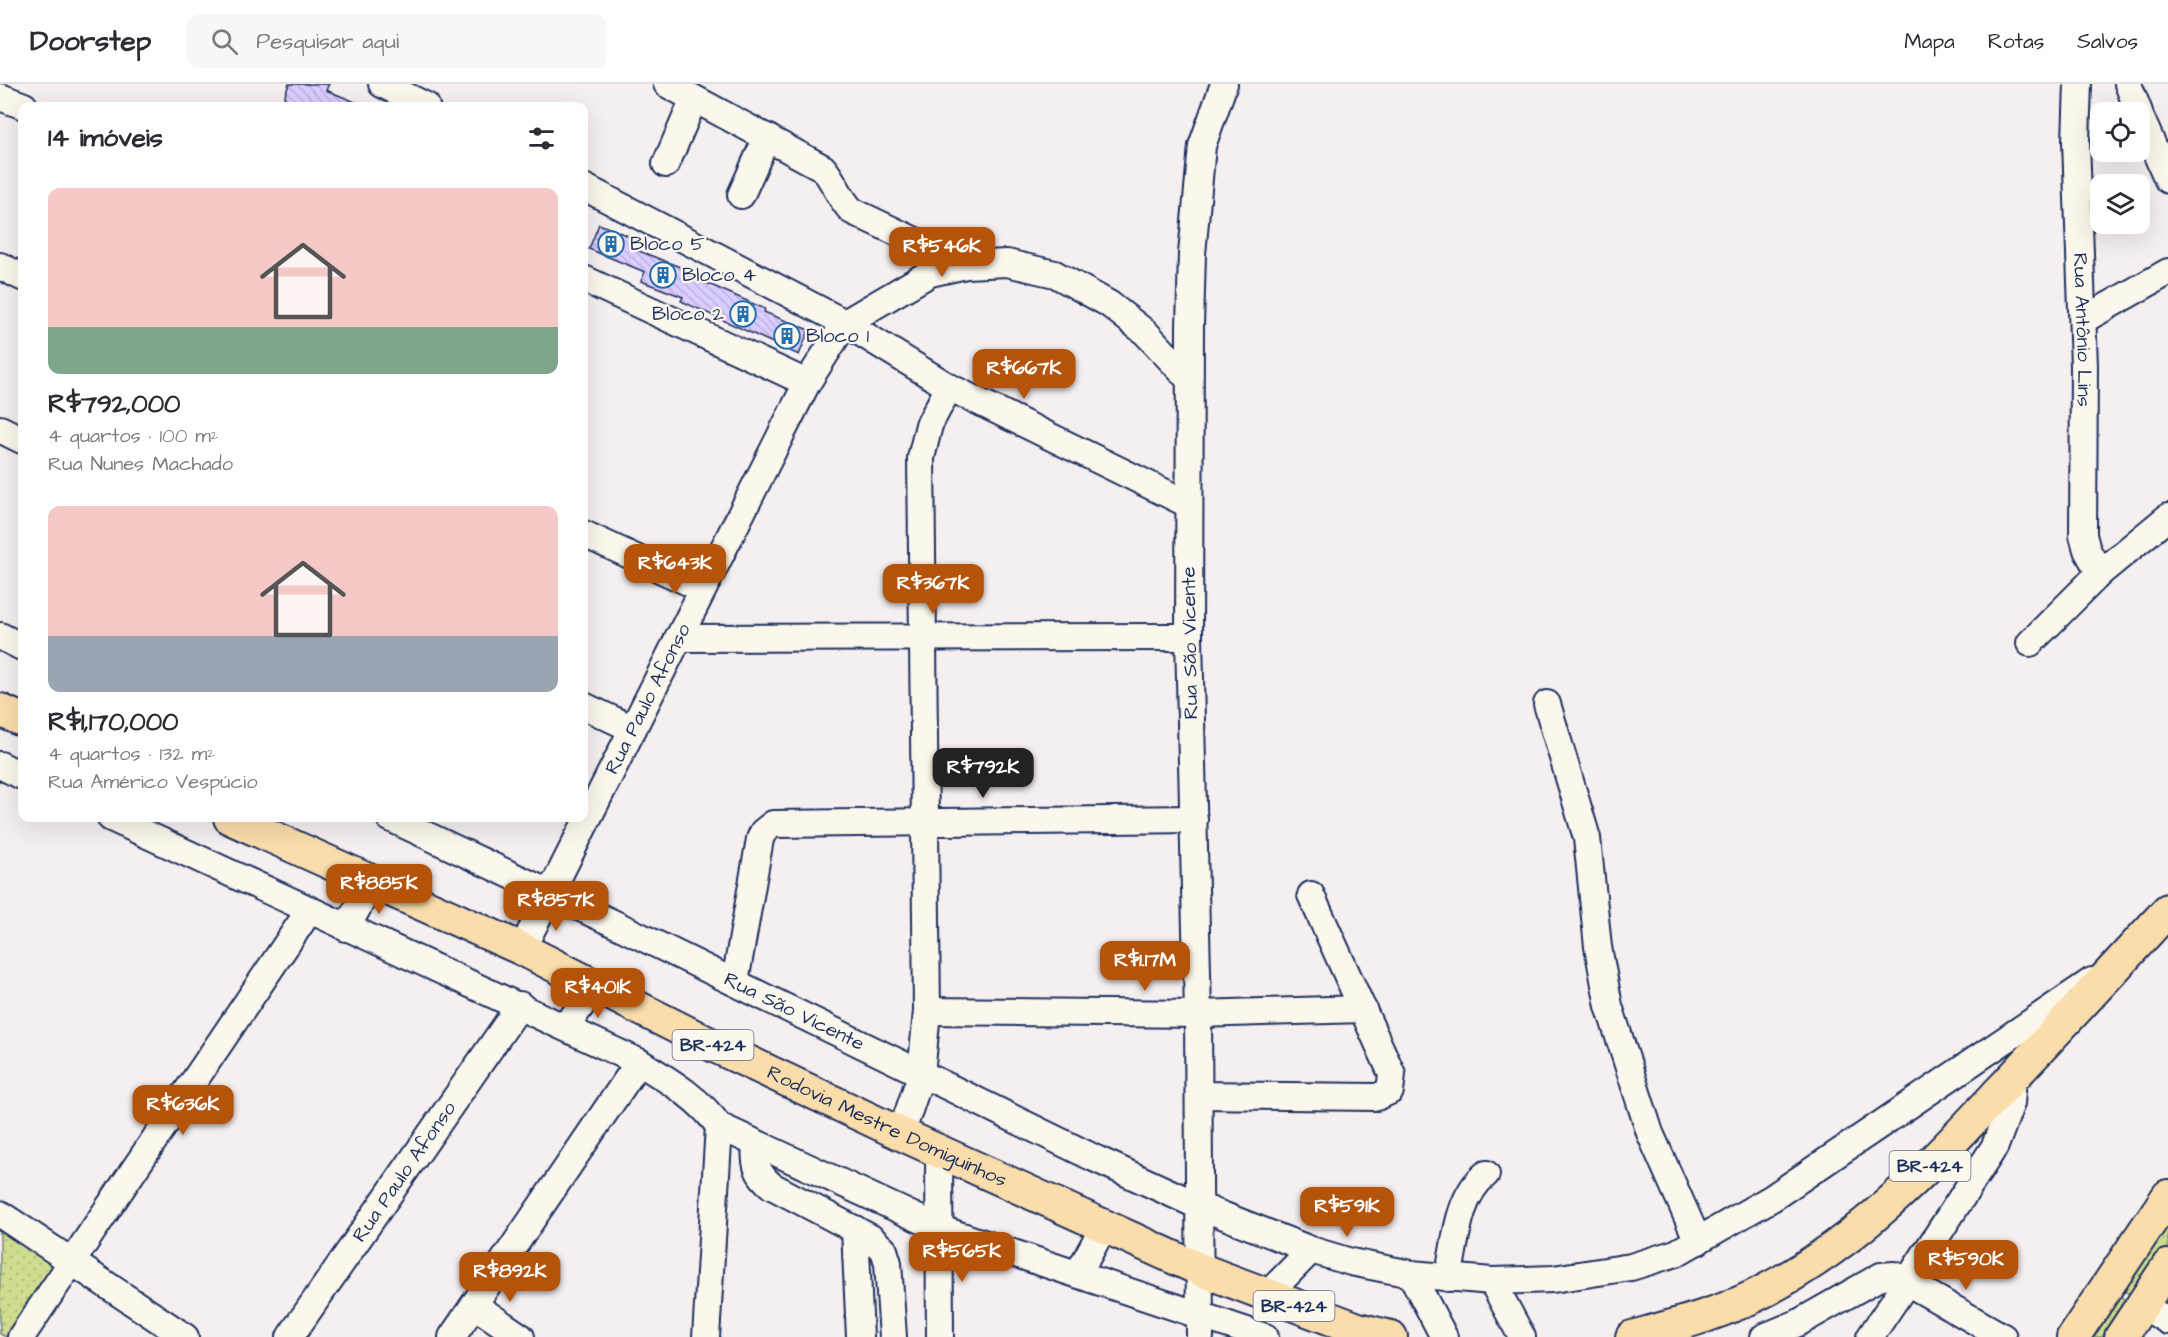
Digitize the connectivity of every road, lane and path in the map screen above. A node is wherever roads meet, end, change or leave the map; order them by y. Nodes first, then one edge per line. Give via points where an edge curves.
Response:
1 (382, 84) edge
2 (667, 84) edge
3 (1224, 84) edge
4 (2078, 84) edge
5 (2128, 84) edge
6 (694, 99) junction
7 (418, 102) edge
8 (2135, 102) edge
9 (767, 137) junction
10 (2150, 138) edge
11 (666, 164) dead end
12 (2168, 180) edge
13 (588, 189) edge
14 (741, 195) dead end
15 (966, 265) junction
16 (0, 266) edge
17 (2168, 272) edge
18 (18, 275) edge
19 (588, 281) edge
20 (2082, 320) junction
21 (845, 323) junction
22 (1189, 379) junction
23 (807, 383) junction
24 (949, 387) junction
25 (0, 429) edge
26 (18, 438) edge
27 (1188, 504) junction
28 (2168, 517) edge
29 (588, 536) edge
30 (2100, 573) junction
31 (703, 589) junction
32 (0, 636) edge
33 (921, 636) junction
34 (1189, 637) junction
35 (678, 638) junction
36 (2030, 643) dead end
37 (18, 645) edge
38 (1547, 704) dead end
39 (588, 707) edge
40 (0, 710) edge
41 (18, 718) edge
42 (633, 729) junction
43 (1194, 819) junction
44 (588, 821) edge
45 (926, 821) junction
46 (120, 822) edge
47 (239, 822) edge
48 (399, 822) edge
49 (587, 822) edge
50 (373, 881) junction
51 (552, 894) junction
52 (1311, 895) dead end
53 (2168, 910) edge
54 (309, 911) junction
55 (346, 928) junction
56 (522, 949) junction
57 (2117, 964) junction
58 (735, 982) junction
59 (595, 986) junction
60 (519, 1005) junction
61 (1363, 1009) junction
62 (927, 1011) junction
63 (1198, 1014) junction
64 (566, 1028) junction
65 (639, 1062) junction
66 (921, 1075) junction
67 (2013, 1078) junction
68 (1199, 1095) junction
69 (719, 1126) junction
70 (901, 1134) junction
71 (756, 1144) junction
72 (939, 1152) junction
73 (1486, 1174) dead end
74 (2168, 1196) edge
75 (1199, 1206) junction
76 (0, 1214) edge
77 (1104, 1226) junction
78 (940, 1228) junction
79 (855, 1229) junction
80 (1698, 1241) junction
81 (1311, 1250) junction
82 (72, 1261) junction
83 (2168, 1266) edge
84 (1199, 1269) junction
85 (1078, 1274) junction
86 (1411, 1275) junction
87 (1448, 1278) junction
88 (1492, 1281) junction
89 (1906, 1282) junction
90 (2109, 1284) junction
91 (1266, 1296) junction
92 (474, 1305) junction
93 (2155, 1313) edge
94 (1200, 1326) edge
95 (2168, 1330) edge
96 (21, 1337) edge
97 (185, 1337) edge
98 (290, 1337) edge
99 (452, 1337) edge
100 (521, 1337) edge
101 (706, 1337) edge
102 (860, 1337) edge
103 (892, 1337) edge
104 (940, 1337) edge
105 (1265, 1337) edge
106 (1391, 1337) edge
107 (1444, 1337) edge
108 (1522, 1337) edge
109 (1632, 1337) edge
110 (1764, 1337) edge
111 (1870, 1337) edge
112 (2003, 1337) edge
113 (2073, 1337) edge
114 (2121, 1337) edge
115 (2163, 1337) edge

1 - 7 street
2 - 6 street
3 - 22 street, Rua São Vicente via 1202,146 1197,186
4 - 20 street, Rua Antônio Lins
5 - 8 street
6 - 9 street
6 - 11 street
9 - 14 street
9 - 15 street via 823,168 852,211
10 - 12 street
13 - 21 street
15 - 21 street via 930,273
15 - 22 street via 1007,263 1055,274 1109,304 1146,333
16 - 18 street
17 - 20 street
19 - 23 street
20 - 30 street, Rua Antônio Lins via 2082,535
21 - 23 street, Rua Paulo Afonso
21 - 24 street
22 - 27 street, Rua São Vicente
23 - 31 street, Rua Paulo Afonso
24 - 27 street
24 - 33 street via 929,425 921,458
25 - 26 street
27 - 34 street, Rua São Vicente
28 - 30 street
29 - 31 street
30 - 36 street
31 - 35 street, Rua Paulo Afonso
32 - 37 street
33 - 34 street
33 - 35 street
33 - 45 street
34 - 43 street, Rua São Vicente
35 - 42 street, Rua Paulo Afonso
38 - 80 street via 1587,838 1598,947 1609,1006 1650,1133
39 - 42 street
40 - 41 main road
42 - 44 street, Rua Paulo Afonso
43 - 45 street
43 - 63 street, Rua São Vicente
45 - 58 street via 767,827 760,839
45 - 62 street
46 - 54 street
47 - 50 main road, Rodovia Mestre Domiguinhos / BR-424
48 - 51 street, Rua São Vicente
49 - 51 street, Rua Paulo Afonso
50 - 55 street
50 - 56 main road, Rodovia Mestre Domiguinhos / BR-424
51 - 56 street, Rua Paulo Afonso
51 - 58 street, Rua São Vicente
52 - 61 street
53 - 57 main road, BR-424
54 - 55 street
54 - 82 street
55 - 60 street
56 - 59 main road, Rodovia Mestre Domiguinhos / BR-424
57 - 67 main road, BR-424
57 - 80 street via 1772,1198
58 - 66 street, Rua São Vicente
59 - 64 street
59 - 70 main road, Rodovia Mestre Domiguinhos / BR-424
60 - 64 street
60 - 98 street, Rua Paulo Afonso
61 - 63 street
61 - 68 street via 1392,1074 1392,1086 1384,1095
62 - 63 street
62 - 66 street
63 - 68 street, Rua São Vicente
64 - 65 street
65 - 69 street via 693,1097
65 - 92 street
66 - 70 street
66 - 75 street, Rua São Vicente
67 - 89 street via 2011,1103 1995,1146
67 - 109 main road, BR-424 via 1923,1174 1872,1221 1823,1256 1763,1292 1682,1323
68 - 75 street, Rua São Vicente
69 - 71 street
69 - 101 street
70 - 72 main road, Rodovia Mestre Domiguinhos / BR-424
71 - 78 street
71 - 79 street via 759,1175 772,1186
72 - 77 main road, Rodovia Mestre Domiguinhos / BR-424
72 - 78 street
73 - 87 street via 1473,1185 1466,1199
74 - 90 main road
75 - 81 street
75 - 84 street, Rua São Vicente
76 - 82 street
77 - 84 main road, Rodovia Mestre Domiguinhos / BR-424
77 - 85 street
78 - 85 street
78 - 104 street
79 - 102 street
79 - 103 street via 884,1250
80 - 88 street via 1676,1253 1631,1267 1553,1279
81 - 86 street
81 - 91 street
82 - 96 street
82 - 97 street
83 - 93 main road
84 - 91 main road, Rodovia Mestre Domiguinhos / BR-424
84 - 94 street, Rua São Vicente
85 - 94 street
86 - 87 street
86 - 107 street
87 - 88 street
88 - 108 street
89 - 110 street via 1894,1275 1881,1276 1798,1323
89 - 111 street
89 - 112 street
90 - 93 main road
90 - 113 main road
91 - 106 main road, Rodovia Mestre Domiguinhos / BR-424
92 - 99 street
92 - 100 street
93 - 114 main road
94 - 105 street
95 - 115 street

